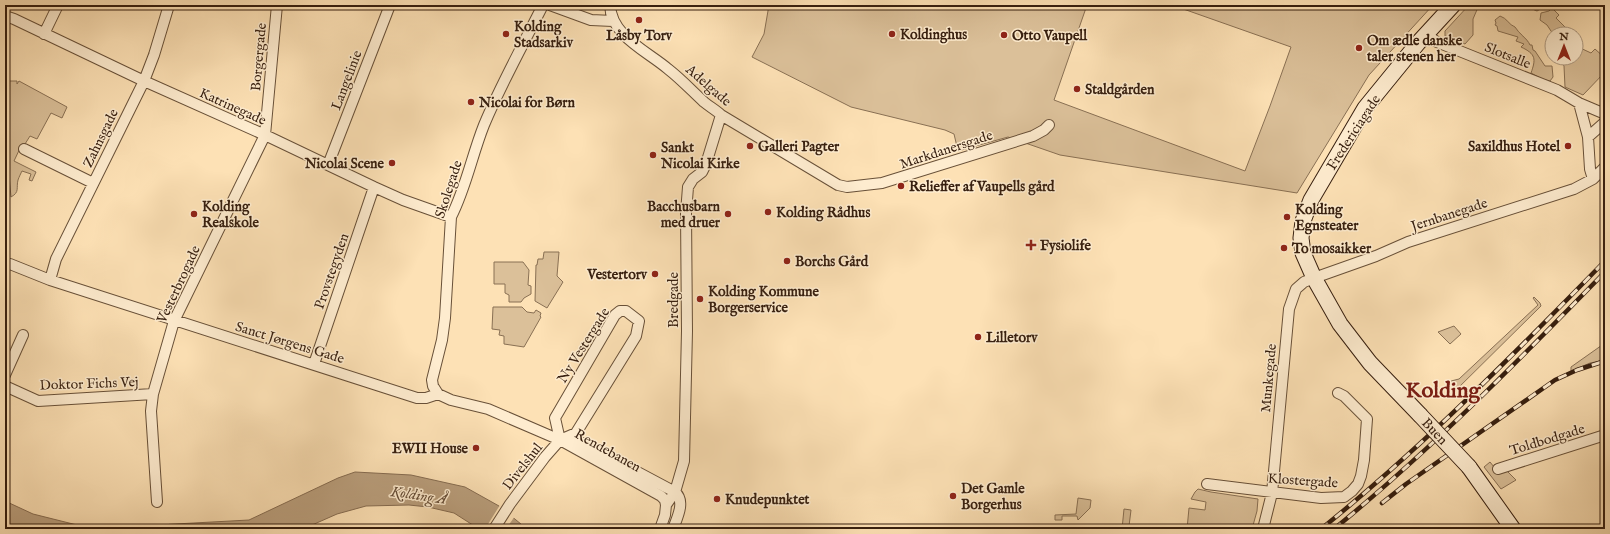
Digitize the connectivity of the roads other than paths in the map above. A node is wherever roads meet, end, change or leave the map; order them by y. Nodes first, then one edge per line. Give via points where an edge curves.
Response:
1 (58, 5) edge
2 (169, 5) edge
3 (277, 5) edge
4 (390, 5) edge
5 (543, 5) edge
6 (550, 5) edge
7 (610, 5) edge
8 (1453, 5) edge
9 (5, 16) edge
10 (613, 21) junction
11 (44, 34) junction
12 (1426, 34) junction
13 (144, 81) junction
14 (1579, 103) junction
15 (1605, 114) edge
16 (721, 116) junction
17 (1605, 122) edge
18 (1049, 125) dead end
19 (265, 135) junction
20 (1588, 137) junction
21 (24, 148) dead end
22 (328, 165) junction
23 (1605, 167) edge
24 (1593, 179) junction
25 (93, 184) junction
26 (374, 187) junction
27 (847, 188) joint
28 (451, 217) junction
29 (10, 264) dead end
30 (1314, 278) junction
31 (50, 280) junction
32 (174, 321) junction
33 (23, 335) dead end
34 (314, 364) junction
35 (5, 375) edge
36 (5, 386) edge
37 (1338, 393) dead end
38 (152, 394) junction
39 (438, 394) junction
40 (1605, 435) edge
41 (560, 440) junction
42 (1498, 469) dead end
43 (1207, 484) dead end
44 (675, 492) junction
45 (1272, 493) junction
46 (157, 502) dead end
47 (666, 504) junction
48 (494, 529) edge
49 (660, 529) edge
50 (673, 529) edge
51 (1263, 529) edge
52 (1513, 529) edge

1 - 11 street
2 - 13 street, Zahnsgade
3 - 19 street, Borgergade
4 - 22 street, Langelinie
5 - 28 street, Skolegade via 493,103
6 - 10 street via 584,18
7 - 10 street
8 - 12 main road, Fredericiagade
9 - 11 street, Katrinegade
10 - 16 street, Adelgade via 637,47 668,69
11 - 13 street, Katrinegade
12 - 14 street, Slotsalle via 1437,42 1557,90
12 - 30 main road, Fredericiagade via 1365,108 1310,200 1301,238 1303,254
13 - 19 street, Katrinegade
13 - 25 street, Zahnsgade
14 - 15 street, Slotsalle
14 - 20 street
16 - 27 street, Adelgade
16 - 44 street, Bredgade via 706,164 688,187 684,460
17 - 20 street
18 - 27 street, Markdanersgade via 1033,136 882,183
19 - 22 street, Katrinegade
19 - 32 street, Vesterbrogade
20 - 24 street
21 - 25 street
22 - 26 street, Katrinegade
23 - 24 street, Jernbanegade
24 - 30 street, Jernbanegade via 1574,188 1408,242
25 - 31 street, Zahnsgade via 56,259
26 - 28 street, Katrinegade
26 - 34 street, Provstegyden
28 - 39 street, Skolegade via 445,318 432,380
29 - 31 street, Sanct Jørgens Gade
30 - 45 street, Munkegade via 1296,289 1289,309
30 - 52 main road, Buen, bridge via 1340,324 1370,363 1469,467
31 - 32 street, Sanct Jørgens Gade
32 - 34 street, Sanct Jørgens Gade
32 - 38 street, Vesterbrogade
33 - 35 street
34 - 39 street, Sanct Jørgens Gade via 417,398
36 - 38 street, Doktor Fichs Vej via 38,401
37 - 45 street, Klostergade via 1367,419 1364,460 1358,484 1344,497 1321,498
38 - 46 street, Vesterbrogade
39 - 41 street via 451,400 488,409
40 - 42 street, Toldbodgade
41 - 41 street, Ny Vestergade via 576,433 636,336 639,321 626,311 620,311 615,315 555,418
41 - 44 street, Rendebanen via 583,443
41 - 47 street, Rendebanen via 661,496
41 - 48 street, Divelshul via 506,509
43 - 45 street, Klostergade
44 - 47 street, Bredgade
44 - 50 street, Bredgade via 680,501 680,509
45 - 51 street, Munkegade
47 - 49 street, Bredgade

